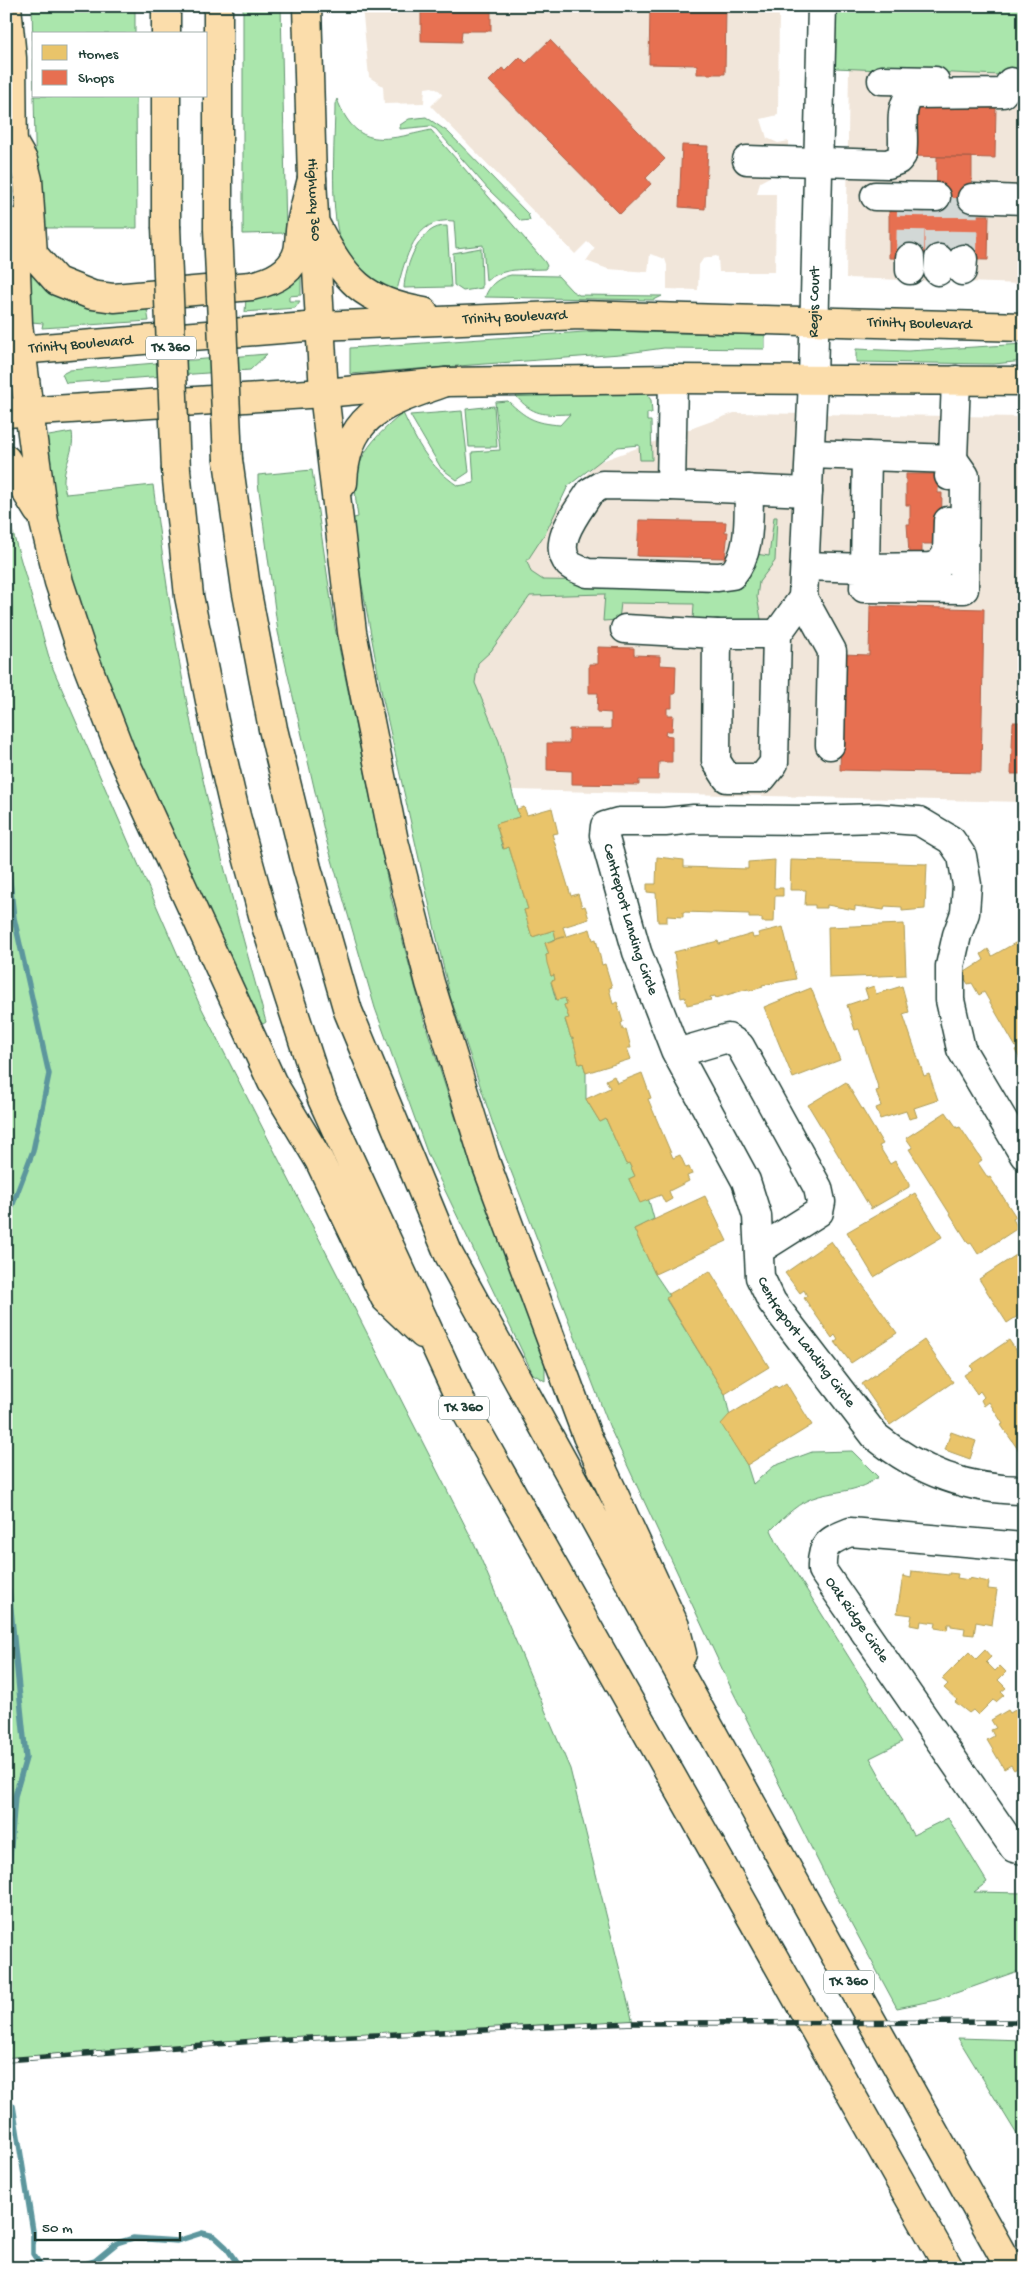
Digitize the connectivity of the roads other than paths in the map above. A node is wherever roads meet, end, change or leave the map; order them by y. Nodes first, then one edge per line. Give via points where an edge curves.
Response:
1 (7, 6) edge
2 (166, 6) edge
3 (218, 6) edge
4 (307, 6) edge
5 (822, 6) edge
6 (166, 32) edge
7 (882, 80) dead end
8 (1018, 82) edge
9 (166, 98) edge
10 (12, 141) junction
11 (748, 160) dead end
12 (818, 161) junction
13 (1024, 178) edge
14 (312, 179) junction
15 (875, 196) dead end
16 (972, 198) dead end
17 (1015, 200) edge
18 (919, 201) dead end
19 (314, 222) junction
20 (10, 250) edge
21 (464, 319) junction
22 (814, 320) junction
23 (319, 326) junction
24 (1024, 327) edge
25 (14, 350) edge
26 (673, 379) junction
27 (814, 380) junction
28 (956, 380) junction
29 (1024, 381) edge
30 (446, 382) junction
31 (324, 393) junction
32 (17, 412) edge
33 (810, 454) junction
34 (867, 456) junction
35 (953, 458) junction
36 (6, 459) edge
37 (671, 486) junction
38 (749, 489) junction
39 (808, 492) junction
40 (44, 522) junction
41 (340, 537) junction
42 (805, 566) junction
43 (865, 568) junction
44 (803, 598) junction
45 (625, 629) dead end
46 (717, 634) junction
47 (777, 634) junction
48 (830, 746) dead end
49 (677, 1053) junction
50 (1024, 1155) edge
51 (759, 1250) junction
52 (433, 1344) junction
53 (1016, 1490) edge
54 (1024, 1547) edge
55 (692, 1694) junction
56 (1024, 1850) edge
57 (949, 2268) edge
58 (1010, 2268) edge

1 - 10 main road via 12,58
2 - 6 main road
3 - 55 main road, TX 360, bridge via 218,229 228,460 246,588 273,729 307,868 348,1012 449,1255
4 - 14 main road, Highway 360
5 - 12 street, Regis Court
7 - 8 street
8 - 12 street via 1003,93 912,94 904,108 902,154 898,160 877,164
9 - 52 main road, TX 360, bridge via 166,226 176,470 189,596 236,816 266,926 322,1099
10 - 14 main road via 28,180 33,254 57,281 106,297 268,283 280,276 298,251
10 - 20 main road
11 - 12 street
12 - 22 street, Regis Court
13 - 17 street
14 - 19 main road, Highway 360
15 - 18 street
16 - 17 street
19 - 21 main road via 345,273 358,288 376,300
19 - 23 main road, Highway 360
20 - 25 main road
21 - 22 main road, Trinity Boulevard via 580,315
21 - 23 main road, Trinity Boulevard
22 - 24 main road, Trinity Boulevard
22 - 27 street, Regis Court
23 - 25 main road, Trinity Boulevard
23 - 31 main road, Highway 360
25 - 32 main road
26 - 27 main road
26 - 30 main road
26 - 37 street
27 - 28 main road
27 - 33 street, Regis Court
28 - 29 main road
28 - 35 street
30 - 31 main road
30 - 41 main road via 385,405 355,431 344,469
31 - 32 main road
31 - 41 main road, Highway 360
32 - 40 main road
33 - 34 street
33 - 39 street, Regis Court
34 - 35 street
34 - 43 street
35 - 43 street via 949,473 947,553 939,565
35 - 43 street via 965,476 964,589 864,588
36 - 40 main road
37 - 38 street
37 - 38 street via 596,486 565,534 563,548 570,566 587,573 732,575 740,567 747,547
38 - 39 street
39 - 42 street, Regis Court
40 - 52 main road via 81,649 121,752 272,1082 319,1160 385,1298
41 - 55 main road via 352,632 394,841 461,1089 516,1249 554,1342 587,1436 675,1626
42 - 43 street
42 - 44 street, Regis Court
44 - 47 street
44 - 48 street via 832,651
45 - 46 street
46 - 47 street
46 - 47 street via 716,761 727,778 762,778 774,763
49 - 50 street, Centreport Landing Circle via 637,952 604,834 605,826 619,822 694,819 878,818 919,821 951,840 962,856 968,885 965,913 950,966 950,1000 961,1049
49 - 51 street, Centreport Landing Circle via 746,1181 757,1216
49 - 51 street via 728,1038 740,1046 818,1188 819,1212
51 - 53 street, Centreport Landing Circle via 760,1276 772,1302 875,1436 924,1469 965,1484
52 - 57 main road, TX 360 via 464,1408
54 - 56 street, Oak Ridge Circle via 850,1532 830,1540 821,1554 822,1570 1014,1848
55 - 58 main road, TX 360

